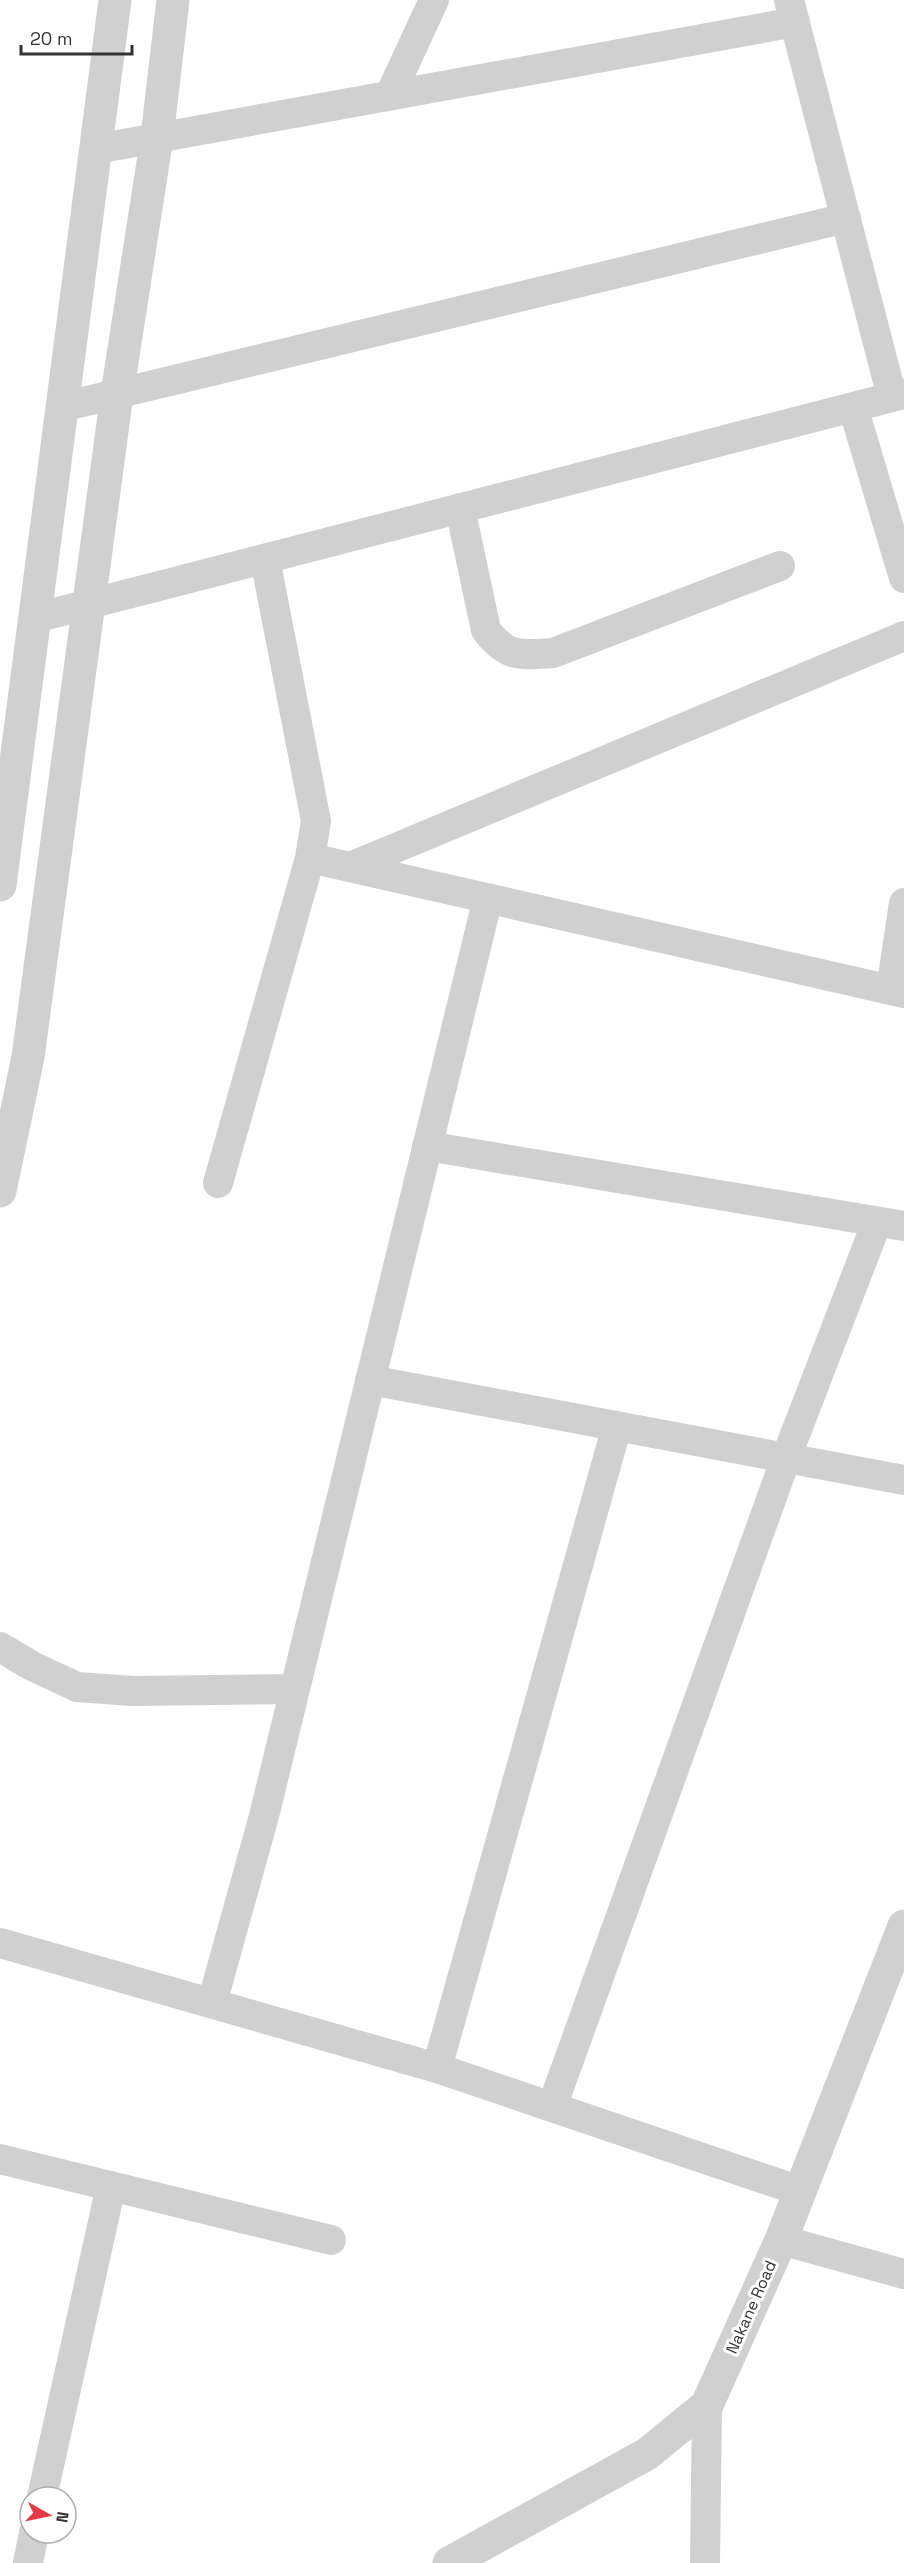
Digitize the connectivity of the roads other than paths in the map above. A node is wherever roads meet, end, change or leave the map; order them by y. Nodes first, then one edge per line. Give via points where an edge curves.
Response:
1 (115, 0) edge
2 (173, 0) edge
3 (434, 0) edge
4 (792, 11) edge
5 (390, 95) junction
6 (157, 137) junction
7 (96, 148) junction
8 (846, 218) junction
9 (117, 394) junction
10 (898, 395) edge
11 (62, 407) junction
12 (853, 407) junction
13 (460, 508) junction
14 (265, 559) junction
15 (780, 566) dead end
16 (904, 578) edge
17 (88, 604) junction
18 (35, 618) junction
19 (904, 636) edge
20 (310, 858) junction
21 (350, 867) junction
22 (0, 885) edge
23 (488, 898) junction
24 (904, 903) edge
25 (897, 992) edge
26 (427, 1146) junction
27 (218, 1183) dead end
28 (0, 1191) edge
29 (891, 1224) edge
30 (370, 1380) junction
31 (617, 1426) junction
32 (786, 1458) junction
33 (904, 1480) edge
34 (0, 1647) edge
35 (295, 1689) junction
36 (904, 1926) edge
37 (0, 1943) edge
38 (212, 2003) junction
39 (436, 2068) junction
40 (552, 2107) junction
41 (0, 2159) edge
42 (111, 2186) junction
43 (800, 2191) junction
44 (331, 2240) dead end
45 (781, 2240) junction
46 (904, 2274) edge
47 (707, 2405) junction
48 (45, 2485) edge
49 (32, 2545) edge
50 (28, 2563) edge
51 (449, 2563) edge
52 (705, 2563) edge

1 - 7 street
2 - 6 street
3 - 5 street
4 - 5 street
4 - 8 street
5 - 6 street
6 - 7 street
6 - 9 street
7 - 11 street
8 - 9 street
8 - 10 street
9 - 11 street
9 - 17 street
10 - 12 street
11 - 18 street
12 - 13 street
12 - 16 street
13 - 14 street
13 - 15 street via 486,630 497,644 516,655 553,653
14 - 17 street
14 - 20 street via 316,821
17 - 18 street
17 - 28 street via 28,1057
18 - 22 street
19 - 21 street
20 - 21 street
20 - 27 street
21 - 23 street
23 - 25 street
23 - 26 street
24 - 25 street
26 - 29 street
26 - 30 street
29 - 32 street
30 - 31 street
30 - 35 street
31 - 32 street
31 - 39 street
32 - 33 street
32 - 40 street
34 - 35 street via 77,1687 133,1691
35 - 38 street
36 - 43 street, Nakane Road
37 - 38 street
38 - 39 street
39 - 40 street
40 - 43 street
41 - 42 street
42 - 44 street
42 - 48 street
43 - 45 street, Nakane Road
45 - 46 street
45 - 47 street, Nakane Road
47 - 51 street, Nakane Road via 646,2454
47 - 52 street
49 - 50 street

